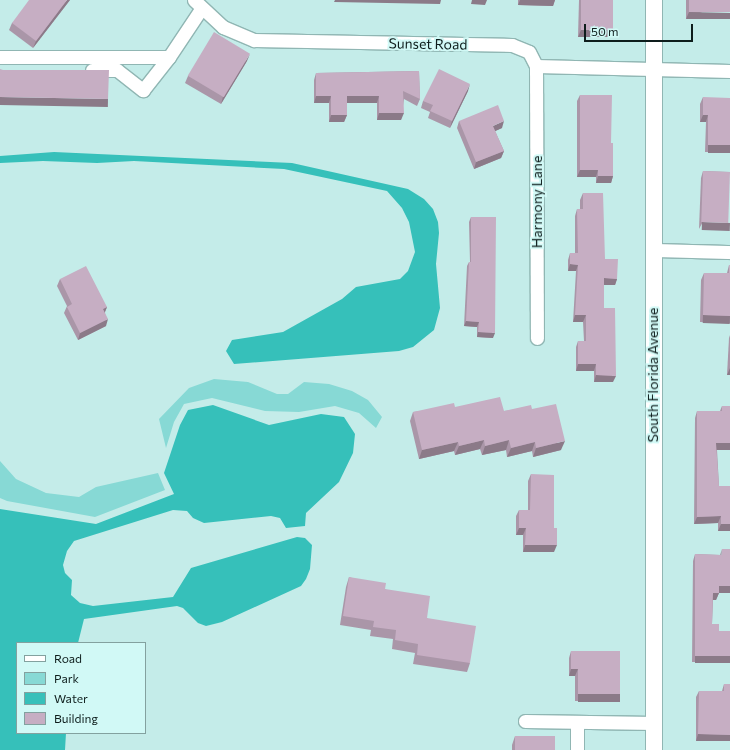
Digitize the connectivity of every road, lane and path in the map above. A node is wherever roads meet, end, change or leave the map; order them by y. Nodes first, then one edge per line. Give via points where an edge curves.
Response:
1 (654, 0) edge
2 (197, 4) edge
3 (0, 57) edge
4 (169, 57) junction
5 (536, 66) junction
6 (654, 68) junction
7 (31, 70) edge
8 (730, 70) edge
9 (653, 250) junction
10 (730, 252) edge
11 (537, 338) dead end
12 (525, 722) dead end
13 (577, 722) junction
14 (654, 723) junction
15 (577, 750) edge
16 (654, 750) edge

1 - 6 street, South Florida Avenue
2 - 4 street
2 - 5 street, Sunset Road via 227,30 254,40 516,45 529,52
3 - 4 street
4 - 7 street via 143,90 117,70
5 - 6 street
5 - 11 street, Harmony Lane
6 - 8 street
6 - 9 street, South Florida Avenue
9 - 10 street
9 - 14 street, South Florida Avenue
12 - 13 street
13 - 14 street
13 - 15 street
14 - 16 street, South Florida Avenue

